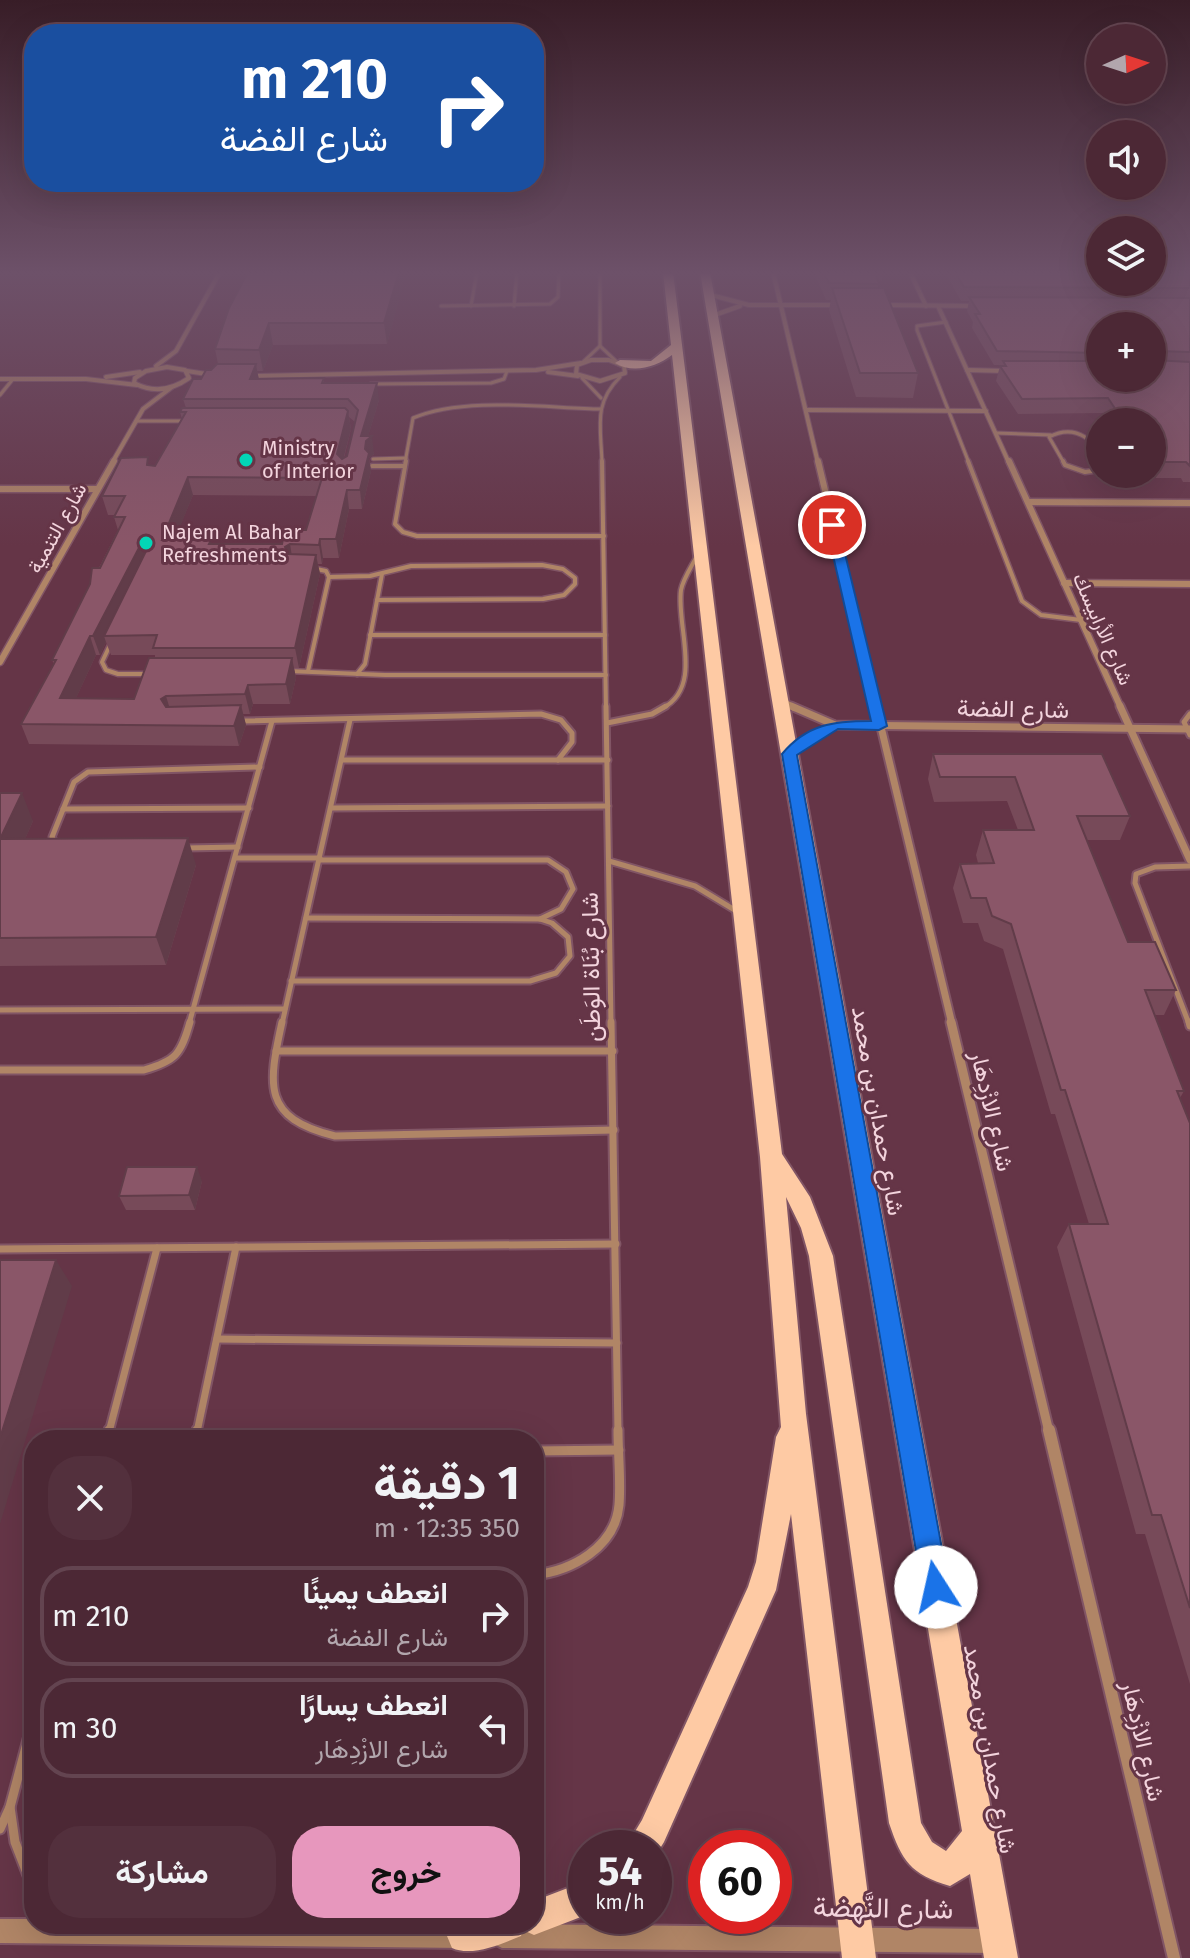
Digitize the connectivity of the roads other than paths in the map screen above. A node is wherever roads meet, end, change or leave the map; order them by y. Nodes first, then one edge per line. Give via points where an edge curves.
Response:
1 (158, 363) edge
2 (181, 363) edge
3 (574, 363) edge
4 (581, 363) edge
5 (618, 363) edge
6 (631, 363) edge
7 (654, 363) edge
8 (674, 363) edge
9 (720, 363) edge
10 (795, 363) edge
11 (931, 363) edge
12 (964, 363) edge
13 (148, 370) junction
14 (184, 370) junction
15 (536, 370) junction
16 (967, 370) junction
17 (507, 371) junction
18 (1012, 371) edge
19 (244, 376) edge
20 (268, 376) junction
21 (581, 377) junction
22 (621, 377) junction
23 (0, 379) edge
24 (13, 379) junction
25 (86, 379) junction
26 (671, 379) junction
27 (206, 380) edge
28 (193, 382) edge
29 (273, 383) edge
30 (360, 384) edge
31 (180, 385) junction
32 (139, 386) junction
33 (172, 387) junction
34 (0, 395) edge
35 (601, 398) junction
36 (143, 409) junction
37 (601, 409) junction
38 (806, 410) junction
39 (949, 411) junction
40 (986, 411) junction
41 (136, 421) junction
42 (183, 421) junction
43 (199, 421) edge
44 (178, 433) edge
45 (996, 433) junction
46 (1051, 435) junction
47 (1086, 436) edge
48 (406, 458) junction
49 (373, 459) edge
50 (372, 466) edge
51 (404, 466) junction
52 (1086, 472) edge
53 (0, 489) edge
54 (97, 489) junction
55 (1028, 502) junction
56 (1190, 503) edge
57 (604, 536) junction
58 (702, 546) junction
59 (304, 568) edge
60 (382, 574) junction
61 (329, 577) junction
62 (1064, 583) junction
63 (1190, 584) edge
64 (377, 600) junction
65 (1081, 620) junction
66 (117, 630) edge
67 (370, 635) junction
68 (605, 635) junction
69 (0, 662) edge
70 (277, 671) edge
71 (308, 671) junction
72 (157, 674) edge
73 (357, 674) junction
74 (606, 675) junction
75 (779, 699) junction
76 (1190, 714) edge
77 (350, 720) junction
78 (229, 721) edge
79 (272, 721) junction
80 (607, 723) junction
81 (835, 725) junction
82 (879, 726) junction
83 (1130, 729) junction
84 (1189, 731) edge
85 (789, 754) junction
86 (342, 760) junction
87 (558, 760) junction
88 (608, 760) junction
89 (260, 767) junction
90 (608, 806) junction
91 (249, 808) junction
92 (331, 808) junction
93 (63, 809) junction
94 (62, 847) edge
95 (238, 847) junction
96 (177, 848) edge
97 (236, 858) junction
98 (320, 859) junction
99 (609, 861) junction
100 (1190, 863) edge
101 (741, 914) junction
102 (306, 918) junction
103 (540, 919) junction
104 (291, 981) junction
105 (195, 1009) junction
106 (285, 1009) junction
107 (0, 1010) edge
108 (1190, 1026) edge
109 (276, 1051) junction
110 (613, 1051) junction
111 (0, 1070) edge
112 (614, 1130) junction
113 (771, 1157) junction
114 (616, 1244) junction
115 (236, 1247) junction
116 (157, 1248) junction
117 (0, 1249) edge
118 (217, 1339) junction
119 (617, 1343) junction
120 (793, 1414) junction
121 (110, 1430) edge
122 (197, 1430) edge
123 (619, 1450) junction
124 (544, 1451) edge
125 (544, 1574) edge
126 (24, 1754) edge
127 (10, 1807) junction
128 (0, 1829) edge
129 (653, 1830) edge
130 (979, 1834) junction
131 (24, 1865) edge
132 (568, 1905) edge
133 (544, 1914) edge
134 (24, 1929) edge
135 (0, 1931) edge
136 (374, 1934) edge
137 (472, 1934) edge
138 (464, 1936) junction
139 (999, 1949) edge
140 (861, 1951) edge
141 (1174, 1958) edge

1 - 13 street
2 - 14 street
3 - 15 street
4 - 21 street via 574,371
5 - 22 street via 626,370
6 - 7 main road
8 - 26 main road
9 - 75 main road, شارع حمدان بن محمد
10 - 38 street, شارع الازْدِهَار
11 - 39 lane
12 - 16 street, شارع الأرابيسك
13 - 14 street
13 - 25 street
13 - 32 street via 135,378
14 - 27 street via 220,377
14 - 31 street via 189,378
15 - 17 street
15 - 21 street
16 - 18 street
16 - 40 street, شارع الأرابيسك
17 - 20 street
17 - 30 lane via 504,379 491,383
19 - 20 street
20 - 29 lane
21 - 22 street
21 - 35 lane
22 - 26 main road via 647,373
22 - 35 lane
23 - 24 street
24 - 25 street
24 - 34 lane
25 - 32 street
26 - 58 main road
28 - 31 street
31 - 33 street
32 - 33 street
32 - 36 street
33 - 36 street, شارع التنمية
35 - 37 lane, شارع بُنَاة الوَطَن
36 - 41 street, شارع التنمية
37 - 48 lane via 428,410 413,418
37 - 57 lane, شارع بُنَاة الوَطَن
38 - 39 street
38 - 82 street, شارع الازْدِهَار
39 - 40 street
39 - 65 lane via 1022,601 1047,618
40 - 45 street, شارع الأرابيسك
41 - 42 lane
41 - 54 street, شارع التنمية
42 - 43 lane
42 - 44 lane
45 - 46 lane
45 - 55 street, شارع الأرابيسك
46 - 47 lane
46 - 52 lane via 1065,465
48 - 49 lane
48 - 51 lane
50 - 51 lane
51 - 57 lane via 395,524 410,534
53 - 54 street
54 - 69 street, شارع التنمية
55 - 56 street
55 - 62 street, شارع الأرابيسك
57 - 68 lane, شارع بُنَاة الوَطَن
58 - 80 lane via 681,589 685,679 674,702 652,714
58 - 101 main road
59 - 61 lane via 322,569
60 - 61 lane
60 - 64 lane
60 - 64 lane via 411,566 542,565 570,573 575,584 564,595 543,599
61 - 71 lane
62 - 63 street
62 - 65 street, شارع الأرابيسك
64 - 67 lane
65 - 83 street, شارع الأرابيسك
66 - 72 lane via 102,662 106,670
67 - 68 lane
67 - 73 lane via 365,664
68 - 74 lane, شارع بُنَاة الوَطَن
70 - 71 lane
71 - 73 lane
73 - 74 lane
74 - 80 lane, شارع بُنَاة الوَطَن
75 - 81 street, شارع الفضة
75 - 85 main road, شارع حمدان بن محمد
76 - 84 lane via 1184,718
77 - 79 lane
77 - 86 lane
77 - 87 lane via 551,716 572,733 572,742
78 - 79 lane
79 - 89 lane
80 - 88 lane, شارع بُنَاة الوَطَن
81 - 82 street, شارع الفضة
81 - 85 street
82 - 83 street, شارع الفضة
82 - 141 street, شارع الازْدِهَار
83 - 84 street, شارع الفضة
83 - 100 street, شارع الأرابيسك
85 - 130 main road, شارع حمدان بن محمد
86 - 87 lane
86 - 92 lane
87 - 88 lane
88 - 90 lane, شارع بُنَاة الوَطَن
89 - 91 lane
89 - 93 lane via 94,771 74,782
90 - 92 lane
90 - 99 lane, شارع بُنَاة الوَطَن
91 - 93 lane
91 - 95 lane
92 - 98 lane
93 - 94 lane via 52,837
95 - 96 lane
95 - 97 lane
97 - 98 lane
97 - 105 lane
98 - 102 lane
98 - 103 lane via 548,860 566,872 573,889 560,911
99 - 101 lane via 695,886
99 - 110 lane, شارع بُنَاة الوَطَن
100 - 108 lane via 1144,869 1136,874 1135,883
101 - 113 main road
102 - 103 lane
102 - 104 lane
103 - 104 lane via 561,929 571,946 565,965 543,979
104 - 106 lane
105 - 106 lane
105 - 107 lane
105 - 111 lane via 182,1050 155,1068
106 - 109 lane
109 - 110 lane
109 - 112 lane via 273,1094 291,1122 311,1131 335,1136
110 - 112 lane, شارع بُنَاة الوَطَن
112 - 114 lane, شارع بُنَاة الوَطَن
113 - 120 main road
113 - 130 main road via 799,1194 821,1256 905,1823 928,1864 950,1869 967,1855
114 - 115 lane
114 - 119 lane, شارع بُنَاة الوَطَن
115 - 116 lane
115 - 118 lane
116 - 117 lane
116 - 121 lane
118 - 119 lane
118 - 122 lane
119 - 123 lane, شارع بُنَاة الوَطَن
120 - 129 main road via 762,1590
120 - 140 main road
123 - 124 lane
123 - 125 lane, شارع بُنَاة الوَطَن via 619,1508 612,1529 579,1565
126 - 127 lane
127 - 128 lane
127 - 131 lane
130 - 139 main road, شارع حمدان بن محمد
132 - 133 main road
134 - 135 street, شارع النَّهضة
136 - 138 street, شارع النَّهضة
137 - 138 main road
138 - 140 street, شارع النَّهضة
139 - 140 street, شارع النَّهضة

